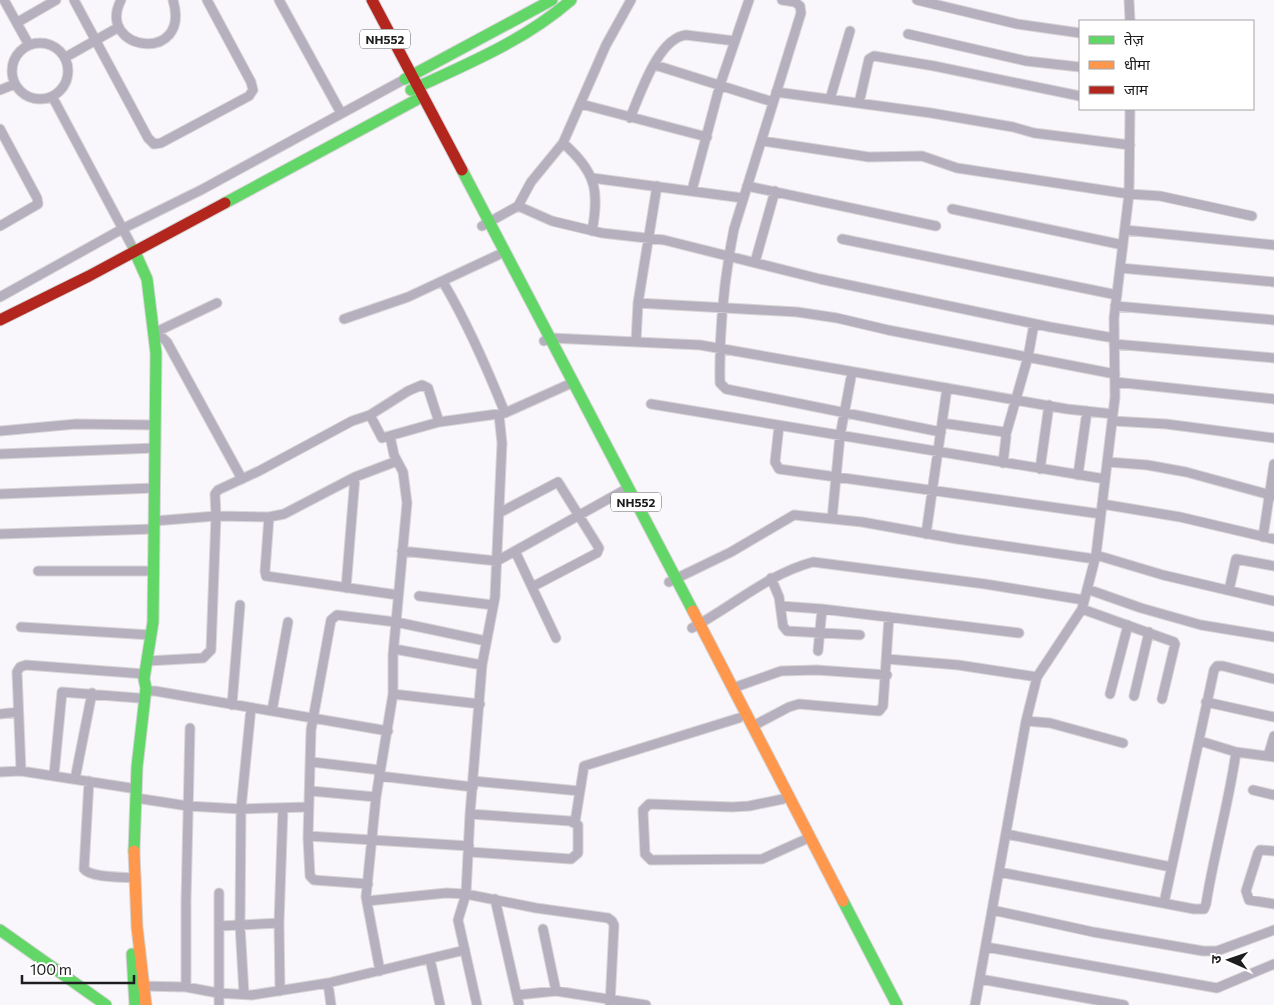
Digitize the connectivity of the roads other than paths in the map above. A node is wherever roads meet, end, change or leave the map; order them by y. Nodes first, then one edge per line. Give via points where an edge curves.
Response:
1 (4, 0) edge
2 (56, 0) edge
3 (74, 0) edge
4 (120, 0) edge
5 (173, 0) edge
6 (207, 0) edge
7 (279, 0) edge
8 (364, 0) edge
9 (372, 0) edge
10 (571, 0) edge
11 (631, 0) edge
12 (749, 0) edge
13 (782, 0) edge
14 (917, 0) edge
15 (1130, 0) edge
16 (548, 2) edge
17 (1130, 20) edge
18 (18, 22) junction
19 (119, 27) junction
20 (850, 31) dead end
21 (1079, 33) edge
22 (908, 34) dead end
23 (95, 39) junction
24 (735, 41) junction
25 (29, 45) junction
26 (57, 47) junction
27 (75, 51) junction
28 (66, 57) junction
29 (655, 64) junction
30 (1079, 67) edge
31 (409, 77) junction
32 (15, 84) junction
33 (720, 86) junction
34 (0, 90) edge
35 (415, 92) junction
36 (776, 92) junction
37 (1079, 96) edge
38 (53, 98) junction
39 (830, 99) junction
40 (773, 102) junction
41 (859, 103) junction
42 (581, 104) junction
43 (1130, 110) edge
44 (341, 112) junction
45 (630, 118) junction
46 (0, 129) edge
47 (707, 137) junction
48 (762, 140) junction
49 (563, 143) junction
50 (1130, 145) junction
51 (592, 178) junction
52 (657, 186) junction
53 (747, 186) junction
54 (692, 190) junction
55 (775, 191) junction
56 (1129, 194) junction
57 (743, 198) junction
58 (518, 206) junction
59 (952, 209) dead end
60 (1252, 216) dead end
61 (486, 224) junction
62 (0, 226) edge
63 (936, 226) dead end
64 (124, 228) junction
65 (1125, 230) junction
66 (592, 231) junction
67 (649, 238) junction
68 (842, 239) dead end
69 (1123, 245) junction
70 (1274, 245) edge
71 (134, 250) junction
72 (498, 255) junction
73 (729, 256) junction
74 (755, 262) junction
75 (1120, 268) junction
76 (443, 282) junction
77 (1274, 282) edge
78 (1117, 295) junction
79 (0, 297) edge
80 (217, 303) dead end
81 (638, 303) junction
82 (1116, 306) junction
83 (724, 308) junction
84 (344, 319) dead end
85 (0, 320) edge
86 (1274, 320) edge
87 (1034, 324) junction
88 (155, 331) junction
89 (548, 340) junction
90 (1114, 341) junction
91 (636, 342) junction
92 (720, 348) junction
93 (1028, 358) junction
94 (1274, 358) edge
95 (852, 372) junction
96 (1115, 378) junction
97 (570, 384) junction
98 (947, 388) junction
99 (1017, 399) junction
100 (1274, 399) edge
101 (651, 404) dead end
102 (1049, 405) junction
103 (1087, 411) junction
104 (844, 413) junction
105 (502, 414) junction
106 (370, 415) junction
107 (1113, 418) junction
108 (439, 422) junction
109 (155, 425) junction
110 (779, 426) junction
111 (942, 428) junction
112 (0, 430) edge
113 (1006, 434) junction
114 (390, 436) junction
115 (840, 436) junction
116 (1274, 438) edge
117 (155, 448) junction
118 (939, 452) junction
119 (0, 454) edge
120 (397, 461) junction
121 (1003, 462) junction
122 (1108, 462) junction
123 (1274, 464) edge
124 (1040, 469) junction
125 (1078, 475) junction
126 (836, 476) junction
127 (355, 477) junction
128 (1273, 477) edge
129 (242, 479) junction
130 (1106, 479) junction
131 (154, 488) junction
132 (625, 489) junction
133 (933, 490) junction
134 (0, 494) edge
135 (1272, 496) edge
136 (1102, 504) junction
137 (499, 513) junction
138 (1101, 514) junction
139 (579, 515) junction
140 (216, 516) junction
141 (269, 517) junction
142 (832, 518) junction
143 (154, 525) junction
144 (0, 534) edge
145 (926, 534) junction
146 (1263, 537) junction
147 (1274, 539) edge
148 (402, 551) junction
149 (515, 551) junction
150 (1096, 557) junction
151 (497, 561) junction
152 (1274, 566) edge
153 (38, 571) dead end
154 (154, 571) junction
155 (771, 578) junction
156 (672, 581) junction
157 (532, 587) junction
158 (346, 588) junction
159 (1088, 588) junction
160 (1229, 590) junction
161 (398, 595) junction
162 (419, 596) dead end
163 (1274, 600) edge
164 (240, 605) dead end
165 (493, 605) junction
166 (1083, 605) junction
167 (781, 606) junction
168 (822, 609) junction
169 (889, 617) junction
170 (288, 622) dead end
171 (396, 622) junction
172 (1128, 625) junction
173 (696, 626) junction
174 (21, 628) dead end
175 (1149, 632) junction
176 (820, 633) junction
177 (1019, 634) dead end
178 (151, 635) junction
179 (860, 635) dead end
180 (1274, 637) edge
181 (556, 638) dead end
182 (486, 642) junction
183 (394, 650) junction
184 (818, 651) dead end
185 (887, 659) junction
186 (147, 661) junction
187 (482, 665) junction
188 (887, 675) junction
189 (145, 677) junction
190 (1037, 677) junction
191 (1274, 679) edge
192 (733, 688) junction
193 (92, 693) junction
194 (394, 694) junction
195 (1110, 694) dead end
196 (142, 695) junction
197 (1134, 696) dead end
198 (1162, 699) dead end
199 (1206, 702) junction
200 (232, 704) junction
201 (480, 704) junction
202 (251, 708) junction
203 (272, 711) junction
204 (18, 712) junction
205 (0, 714) edge
206 (1274, 717) edge
207 (739, 718) junction
208 (312, 719) junction
209 (1026, 720) junction
210 (753, 726) junction
211 (190, 728) dead end
212 (388, 731) junction
213 (1274, 736) edge
214 (1200, 741) junction
215 (1123, 743) dead end
216 (1236, 752) junction
217 (1271, 757) edge
218 (312, 762) junction
219 (21, 771) junction
220 (0, 772) edge
221 (380, 773) junction
222 (54, 775) junction
223 (75, 779) junction
224 (89, 781) junction
225 (473, 784) junction
226 (1253, 790) dead end
227 (134, 791) junction
228 (311, 791) junction
229 (580, 791) junction
230 (1274, 795) edge
231 (376, 797) junction
232 (783, 799) junction
233 (188, 806) junction
234 (283, 808) junction
235 (309, 808) junction
236 (241, 809) junction
237 (470, 814) junction
238 (575, 822) junction
239 (1006, 834) junction
240 (308, 836) junction
241 (372, 840) junction
242 (804, 840) junction
243 (470, 849) junction
244 (1274, 851) edge
245 (1171, 867) junction
246 (999, 872) junction
247 (132, 878) junction
248 (368, 884) junction
249 (219, 893) dead end
250 (466, 894) junction
251 (495, 899) junction
252 (367, 901) junction
253 (1164, 903) junction
254 (1274, 904) edge
255 (992, 910) junction
256 (279, 923) junction
257 (240, 925) junction
258 (219, 926) junction
259 (543, 929) dead end
260 (0, 930) edge
261 (1274, 930) edge
262 (986, 947) junction
263 (465, 950) junction
264 (430, 959) junction
265 (1274, 964) edge
266 (380, 971) junction
267 (980, 979) junction
268 (328, 983) junction
269 (139, 986) junction
270 (186, 988) junction
271 (280, 991) junction
272 (556, 991) junction
273 (218, 993) junction
274 (248, 994) junction
275 (518, 994) junction
276 (610, 1002) edge
277 (106, 1005) edge
278 (135, 1005) edge
279 (146, 1005) edge
280 (219, 1005) edge
281 (252, 1005) edge
282 (331, 1005) edge
283 (440, 1005) edge
284 (477, 1005) edge
285 (520, 1005) edge
286 (646, 1005) edge
287 (886, 1005) edge
288 (897, 1005) edge
289 (975, 1005) edge
290 (1124, 1005) edge

1 - 18 street
2 - 18 street
3 - 23 street
4 - 19 street via 116,14
5 - 19 street via 177,16 172,32 160,42 144,45 129,40
6 - 23 street via 252,82 252,90 249,96 161,143 154,144 148,138
7 - 44 street
8 - 31 main road, NH552
9 - 31 main road, NH552
10 - 35 main road via 520,37
11 - 42 street via 606,45
12 - 24 street
13 - 36 street via 795,2 801,13
14 - 21 street via 1017,24
15 - 17 street
16 - 31 main road
18 - 25 street
19 - 23 street
20 - 39 street
22 - 30 street via 1026,61
23 - 27 street
24 - 29 street via 679,36 663,50
24 - 33 street
25 - 26 street via 46,42
25 - 32 street via 14,60
26 - 27 street
26 - 28 street
27 - 28 street
28 - 38 street via 69,72 65,87
29 - 33 street
29 - 45 street
31 - 35 main road, NH552
31 - 44 street
32 - 34 street
32 - 38 street via 25,95 38,100
33 - 40 street
33 - 47 street
35 - 61 main road, NH552
35 - 71 main road
36 - 39 street
36 - 40 street
37 - 41 street via 874,56 869,59
38 - 64 street
39 - 41 street
40 - 48 street
41 - 50 street via 1034,133
42 - 45 street
42 - 49 street
43 - 50 street
44 - 64 street via 201,190
45 - 47 street
46 - 62 street via 38,204
47 - 54 street
48 - 53 street
48 - 56 street via 869,157 922,156 957,168
49 - 51 street via 579,156
49 - 58 street via 531,182
50 - 56 street
51 - 52 street
51 - 66 street via 596,193
52 - 54 street
52 - 67 street
53 - 55 street
53 - 57 street
54 - 57 street
55 - 63 street
55 - 74 street
56 - 60 street via 1169,198
56 - 65 street
57 - 73 street
58 - 61 street
58 - 66 street via 552,221
59 - 69 street
61 - 72 main road, NH552
61 - 89 main road, NH552
64 - 71 street
64 - 79 street
65 - 69 street
65 - 70 street
66 - 67 street
67 - 73 street
67 - 81 street
68 - 78 street
69 - 75 street
71 - 85 main road
71 - 88 main road via 147,279
72 - 76 street
72 - 89 main road, NH552
73 - 74 street
73 - 83 street
74 - 87 street
75 - 77 street
75 - 78 street
76 - 84 street
76 - 105 street via 489,372
78 - 82 street
80 - 88 street
81 - 83 street
81 - 91 street
82 - 86 street
82 - 90 street
83 - 92 street
83 - 93 street via 837,318
87 - 90 street
87 - 93 street
88 - 109 main road
88 - 129 street via 167,342
89 - 91 street
89 - 97 main road, NH552
90 - 94 street
90 - 96 street
91 - 92 street
92 - 95 street
92 - 104 street via 720,383 726,389
93 - 96 street
93 - 99 street
95 - 98 street
95 - 104 street
96 - 100 street
96 - 107 street
97 - 105 street
97 - 132 main road, NH552
98 - 99 street
98 - 111 street
99 - 102 street
99 - 113 street
101 - 110 street
102 - 103 street
102 - 124 street
103 - 107 street
103 - 125 street
104 - 111 street
104 - 115 street
105 - 108 street
105 - 137 street
106 - 108 street via 408,391 425,385
106 - 114 street via 382,438
106 - 129 street via 352,421
107 - 116 street
107 - 122 street
108 - 114 street
109 - 112 street via 76,424
109 - 117 main road
110 - 115 street
110 - 126 street via 774,462 779,469
111 - 113 street
111 - 118 street
113 - 121 street
114 - 120 street
115 - 118 street
115 - 126 street
117 - 119 street
117 - 131 main road
118 - 121 street
118 - 133 street
120 - 127 street
120 - 148 street via 403,472 407,497
121 - 124 street
122 - 130 street
122 - 135 street via 1186,472
123 - 128 street
124 - 125 street
125 - 130 street
126 - 133 street
126 - 142 street
127 - 141 street via 299,508
127 - 158 street
128 - 135 street
129 - 140 street via 216,492
130 - 136 street
131 - 134 street
131 - 143 main road
132 - 139 street
132 - 156 main road, NH552
133 - 138 street
133 - 145 street
135 - 146 street
136 - 138 street
136 - 146 street via 1180,517
137 - 139 street via 558,482
137 - 151 street
138 - 150 street
139 - 149 street
139 - 157 street via 599,550
140 - 141 street
140 - 143 street
140 - 186 street via 211,650 203,658
141 - 158 street via 266,576
142 - 145 street
142 - 156 street via 794,515 731,552
143 - 144 street
143 - 154 main road
145 - 150 street
146 - 147 street
148 - 151 street
148 - 161 street
149 - 151 street
149 - 157 street
150 - 159 street
150 - 160 street
151 - 165 street
152 - 160 street via 1236,559
153 - 154 street
154 - 178 main road
155 - 166 street via 813,562 985,584
155 - 167 street
155 - 173 street
156 - 173 main road, NH552
157 - 181 street
158 - 161 street
159 - 166 street
159 - 180 street via 1141,608 1201,625
160 - 163 street
161 - 171 street
162 - 165 street
164 - 200 street
165 - 182 street
166 - 172 street
166 - 190 street
167 - 168 street
167 - 176 street via 783,626 787,631
168 - 169 street
168 - 176 street
169 - 177 street
169 - 185 street
170 - 203 street
171 - 182 street
171 - 183 street
171 - 208 street via 334,616
172 - 175 street
172 - 195 street
173 - 192 main road, NH552
173 - 207 main road, NH552
174 - 178 street
175 - 197 street
175 - 198 street via 1175,644
176 - 179 street
176 - 184 street
178 - 186 main road
182 - 187 street
183 - 187 street
183 - 194 street
185 - 188 street
185 - 190 street via 958,665
186 - 189 main road
187 - 201 street
188 - 192 street via 780,671
188 - 210 street via 883,706 879,712 794,705
189 - 196 main road
189 - 204 street via 23,666 17,672
190 - 209 street
191 - 199 street via 1217,666
192 - 210 main road, NH552
193 - 196 street
193 - 222 street via 60,693
193 - 223 street
194 - 201 street
194 - 212 street
196 - 200 street via 155,691
196 - 227 main road
199 - 206 street
199 - 214 street
200 - 202 street
201 - 225 street
202 - 203 street
202 - 236 street
203 - 208 street
204 - 205 street
204 - 219 street
207 - 229 street via 584,766
207 - 232 main road, NH552
208 - 212 street
208 - 218 street
209 - 215 street
209 - 239 street
210 - 288 main road, NH552
211 - 233 street
212 - 221 street
213 - 217 street
214 - 216 street
214 - 245 street
216 - 217 street
216 - 253 street via 1206,904 1200,910
218 - 221 street
218 - 228 street
219 - 220 street
219 - 222 street
221 - 225 street
221 - 231 street
222 - 223 street
223 - 224 street
224 - 227 street
224 - 247 street via 84,869 88,873
225 - 229 street
225 - 237 street
226 - 230 street
227 - 233 street
227 - 247 main road
228 - 231 street
228 - 235 street
229 - 238 street
231 - 241 street
232 - 242 main road, NH552
232 - 242 street via 732,807 649,804 643,810 645,854 651,860 762,859
233 - 236 street
233 - 270 street
234 - 235 street
234 - 236 street
234 - 256 street
235 - 240 street
236 - 257 street
237 - 238 street
237 - 243 street
238 - 243 street via 578,825 578,854 572,859
239 - 245 street
239 - 246 street
240 - 241 street
240 - 248 street via 312,879
241 - 243 street
241 - 248 street
242 - 287 main road, NH552
243 - 250 street
244 - 254 street via 1258,853 1246,890 1249,900
245 - 253 street
246 - 253 street
246 - 255 street
247 - 269 main road
248 - 252 street
249 - 258 street
250 - 251 street
250 - 252 street
250 - 263 street via 458,920
251 - 275 street
251 - 276 street via 612,921
252 - 266 street
255 - 261 street via 1204,951 1217,951
255 - 262 street
256 - 257 street
256 - 271 street
257 - 258 street
257 - 274 street
258 - 273 street
259 - 272 street
260 - 277 main road
262 - 265 street via 1218,988
262 - 267 street
263 - 264 street
263 - 284 street
264 - 266 street
264 - 283 street
266 - 268 street
267 - 289 street
267 - 290 street
268 - 271 street
268 - 282 street
269 - 270 street
269 - 278 main road
269 - 279 main road
270 - 273 street
271 - 274 street
272 - 275 street
272 - 276 street
273 - 274 street
273 - 280 street
274 - 281 street
275 - 285 street
276 - 286 street

